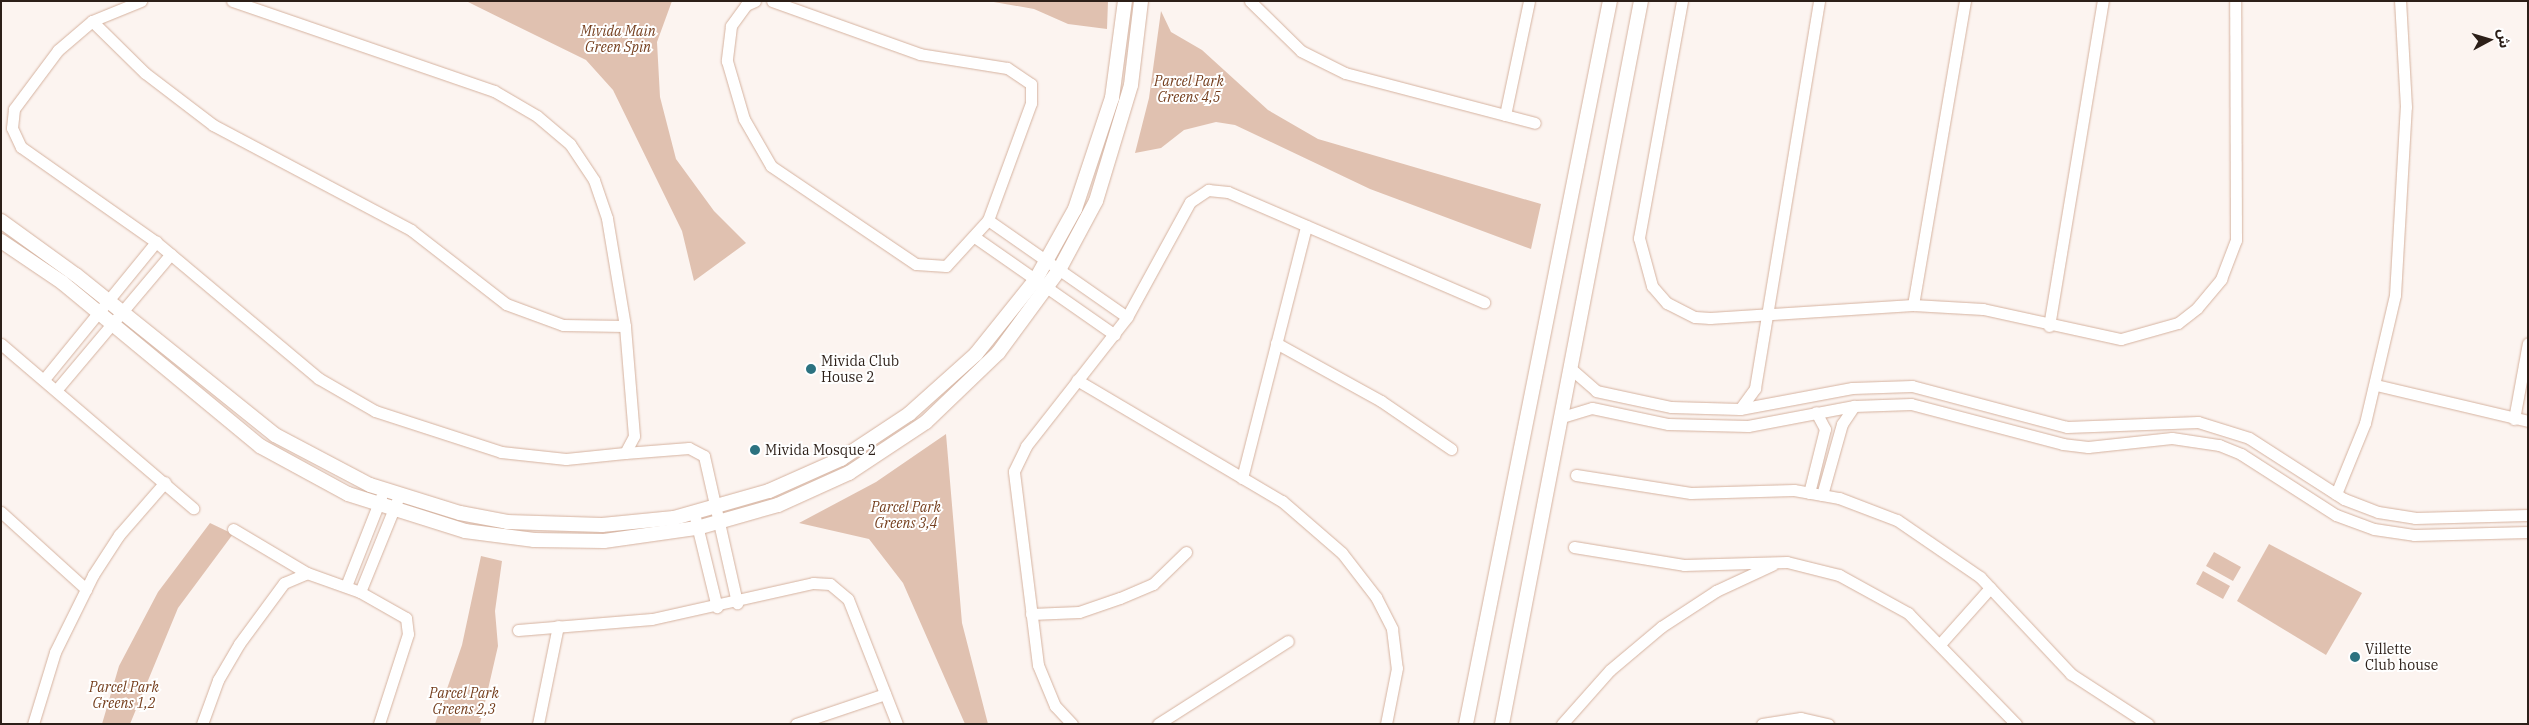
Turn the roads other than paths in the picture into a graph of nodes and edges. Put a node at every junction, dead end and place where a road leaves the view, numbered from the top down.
1 (142, 1) edge
2 (232, 1) edge
3 (755, 1) edge
4 (772, 1) edge
5 (1125, 1) edge
6 (1141, 1) edge
7 (1250, 1) edge
8 (1529, 1) edge
9 (1610, 1) edge
10 (1641, 1) edge
11 (1682, 1) edge
12 (1820, 1) edge
13 (1965, 1) edge
14 (2103, 1) edge
15 (2234, 1) edge
16 (2400, 1) edge
17 (92, 21) junction
18 (1505, 115) junction
19 (1536, 122) dead end
20 (988, 220) junction
21 (1, 221) edge
22 (1306, 226) junction
23 (976, 238) junction
24 (1, 241) edge
25 (156, 242) junction
26 (171, 254) junction
27 (1053, 266) junction
28 (1041, 283) junction
29 (108, 301) junction
30 (1484, 302) dead end
31 (1913, 305) junction
32 (99, 312) junction
33 (122, 312) junction
34 (1766, 315) junction
35 (1127, 318) junction
36 (113, 323) junction
37 (625, 326) junction
38 (2049, 326) junction
39 (1115, 335) junction
40 (2528, 342) edge
41 (1276, 343) junction
42 (1, 344) edge
43 (1570, 368) junction
44 (46, 378) junction
45 (1077, 380) junction
46 (2376, 385) junction
47 (58, 388) junction
48 (1625, 398) junction
49 (1854, 406) junction
50 (1740, 409) junction
51 (1816, 412) junction
52 (2022, 413) junction
53 (1622, 414) junction
54 (1562, 417) junction
55 (2514, 419) junction
56 (2528, 422) edge
57 (2018, 430) junction
58 (1451, 449) dead end
59 (625, 453) junction
60 (1576, 475) dead end
61 (1242, 478) junction
62 (165, 482) junction
63 (384, 491) junction
64 (1809, 493) junction
65 (2336, 494) junction
66 (1822, 495) junction
67 (399, 496) junction
68 (378, 506) junction
69 (193, 508) dead end
70 (713, 509) junction
71 (1, 512) edge
72 (393, 512) junction
73 (694, 513) junction
74 (2528, 514) edge
75 (718, 524) junction
76 (698, 528) junction
77 (233, 529) dead end
78 (2528, 532) edge
79 (1574, 547) dead end
80 (1186, 552) dead end
81 (1777, 563) junction
82 (307, 573) junction
83 (346, 586) junction
84 (1990, 588) junction
85 (86, 589) junction
86 (360, 592) junction
87 (737, 603) junction
88 (717, 607) junction
89 (1030, 614) junction
90 (558, 626) junction
91 (518, 630) dead end
92 (1288, 641) dead end
93 (1941, 643) junction
94 (885, 694) junction
95 (2010, 722) edge
96 (34, 724) edge
97 (202, 724) edge
98 (379, 724) edge
99 (538, 724) edge
100 (796, 724) edge
101 (897, 724) edge
102 (1072, 724) edge
103 (1158, 724) edge
104 (1386, 724) edge
105 (1466, 724) edge
106 (1502, 724) edge
107 (1562, 724) edge
108 (1762, 724) edge
109 (1828, 724) edge
110 (2148, 724) edge

1 - 17 street
2 - 37 street
3 - 23 street
4 - 20 street
5 - 27 street
6 - 27 street
7 - 18 street
8 - 18 street
9 - 105 street
10 - 43 street
11 - 34 street
12 - 34 street
13 - 31 street
14 - 38 street
15 - 38 street
16 - 46 street
17 - 25 street
17 - 37 street
18 - 19 street
20 - 23 street
20 - 27 street
21 - 29 street
22 - 30 street
22 - 35 street
22 - 41 street
23 - 28 street
24 - 32 street
25 - 26 street
25 - 29 street
26 - 33 street
26 - 59 street
27 - 28 street
27 - 35 street
28 - 39 street
28 - 70 street
28 - 75 street
29 - 32 street
29 - 33 street
31 - 34 street
31 - 38 street
32 - 36 street
32 - 44 street
33 - 36 street
33 - 63 street
34 - 50 street
35 - 39 street
36 - 47 street
36 - 68 street
37 - 59 street
39 - 45 street
40 - 55 street
41 - 58 street
41 - 61 street
42 - 44 street
43 - 48 street
43 - 54 street
44 - 47 street
45 - 61 street
45 - 89 street
46 - 55 street
46 - 65 street
47 - 62 street
48 - 50 street
48 - 53 street
49 - 51 street
49 - 57 street
49 - 66 street
50 - 52 street
51 - 53 street
51 - 64 street
52 - 57 street
52 - 65 street
53 - 54 street
54 - 106 street
55 - 56 street
57 - 78 street
59 - 70 street
60 - 64 street
61 - 104 street
62 - 69 street
62 - 85 street
63 - 67 street
63 - 68 street
64 - 66 street
65 - 74 street
66 - 84 street
67 - 72 street
67 - 73 street
68 - 72 street
68 - 83 street
70 - 73 street
70 - 75 street
71 - 85 street
72 - 76 street
72 - 86 street
73 - 76 street
75 - 76 street
75 - 87 street
76 - 88 street
77 - 82 street
79 - 81 street
80 - 89 street
81 - 93 street
81 - 107 street
82 - 83 street
82 - 97 street
83 - 86 street
84 - 93 street
84 - 110 street
85 - 96 street
86 - 98 street
87 - 88 street
87 - 94 street
88 - 90 street
89 - 102 street
90 - 91 street
90 - 99 street
92 - 103 street
93 - 95 street
94 - 100 street
94 - 101 street
108 - 109 street

